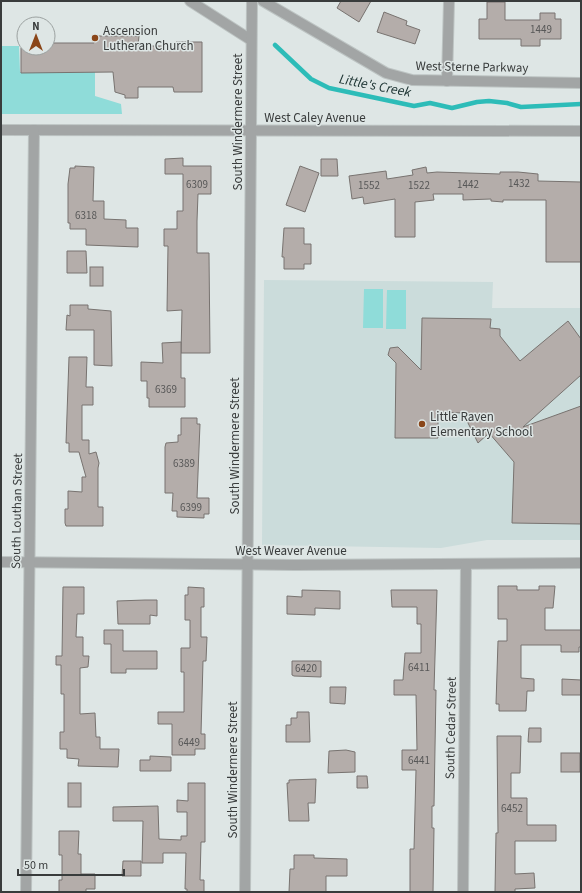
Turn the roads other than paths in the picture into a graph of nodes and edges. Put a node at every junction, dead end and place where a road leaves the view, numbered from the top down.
1 (190, 1) edge
2 (252, 1) edge
3 (263, 1) edge
4 (449, 1) edge
5 (251, 40) junction
6 (448, 81) junction
7 (581, 83) edge
8 (1, 130) edge
9 (34, 130) junction
10 (251, 131) junction
11 (581, 131) edge
12 (1, 562) edge
13 (30, 562) junction
14 (581, 563) edge
15 (248, 564) junction
16 (466, 564) junction
17 (26, 892) edge
18 (245, 892) edge
19 (463, 892) edge

1 - 5 street
2 - 5 street, South Windermere Street
3 - 6 street, West Sterne Parkway
4 - 6 street
5 - 10 street, South Windermere Street
6 - 7 street, West Sterne Parkway
8 - 9 street, West Caley Avenue
9 - 10 street, West Caley Avenue
9 - 13 street, South Louthan Street
10 - 11 street, West Caley Avenue
10 - 15 street, South Windermere Street
12 - 13 street, West Weaver Avenue
13 - 15 street, West Weaver Avenue
13 - 17 street, South Louthan Street
14 - 16 street, West Weaver Avenue
15 - 16 street, West Weaver Avenue
15 - 18 street, South Windermere Street
16 - 19 street, South Cedar Street

